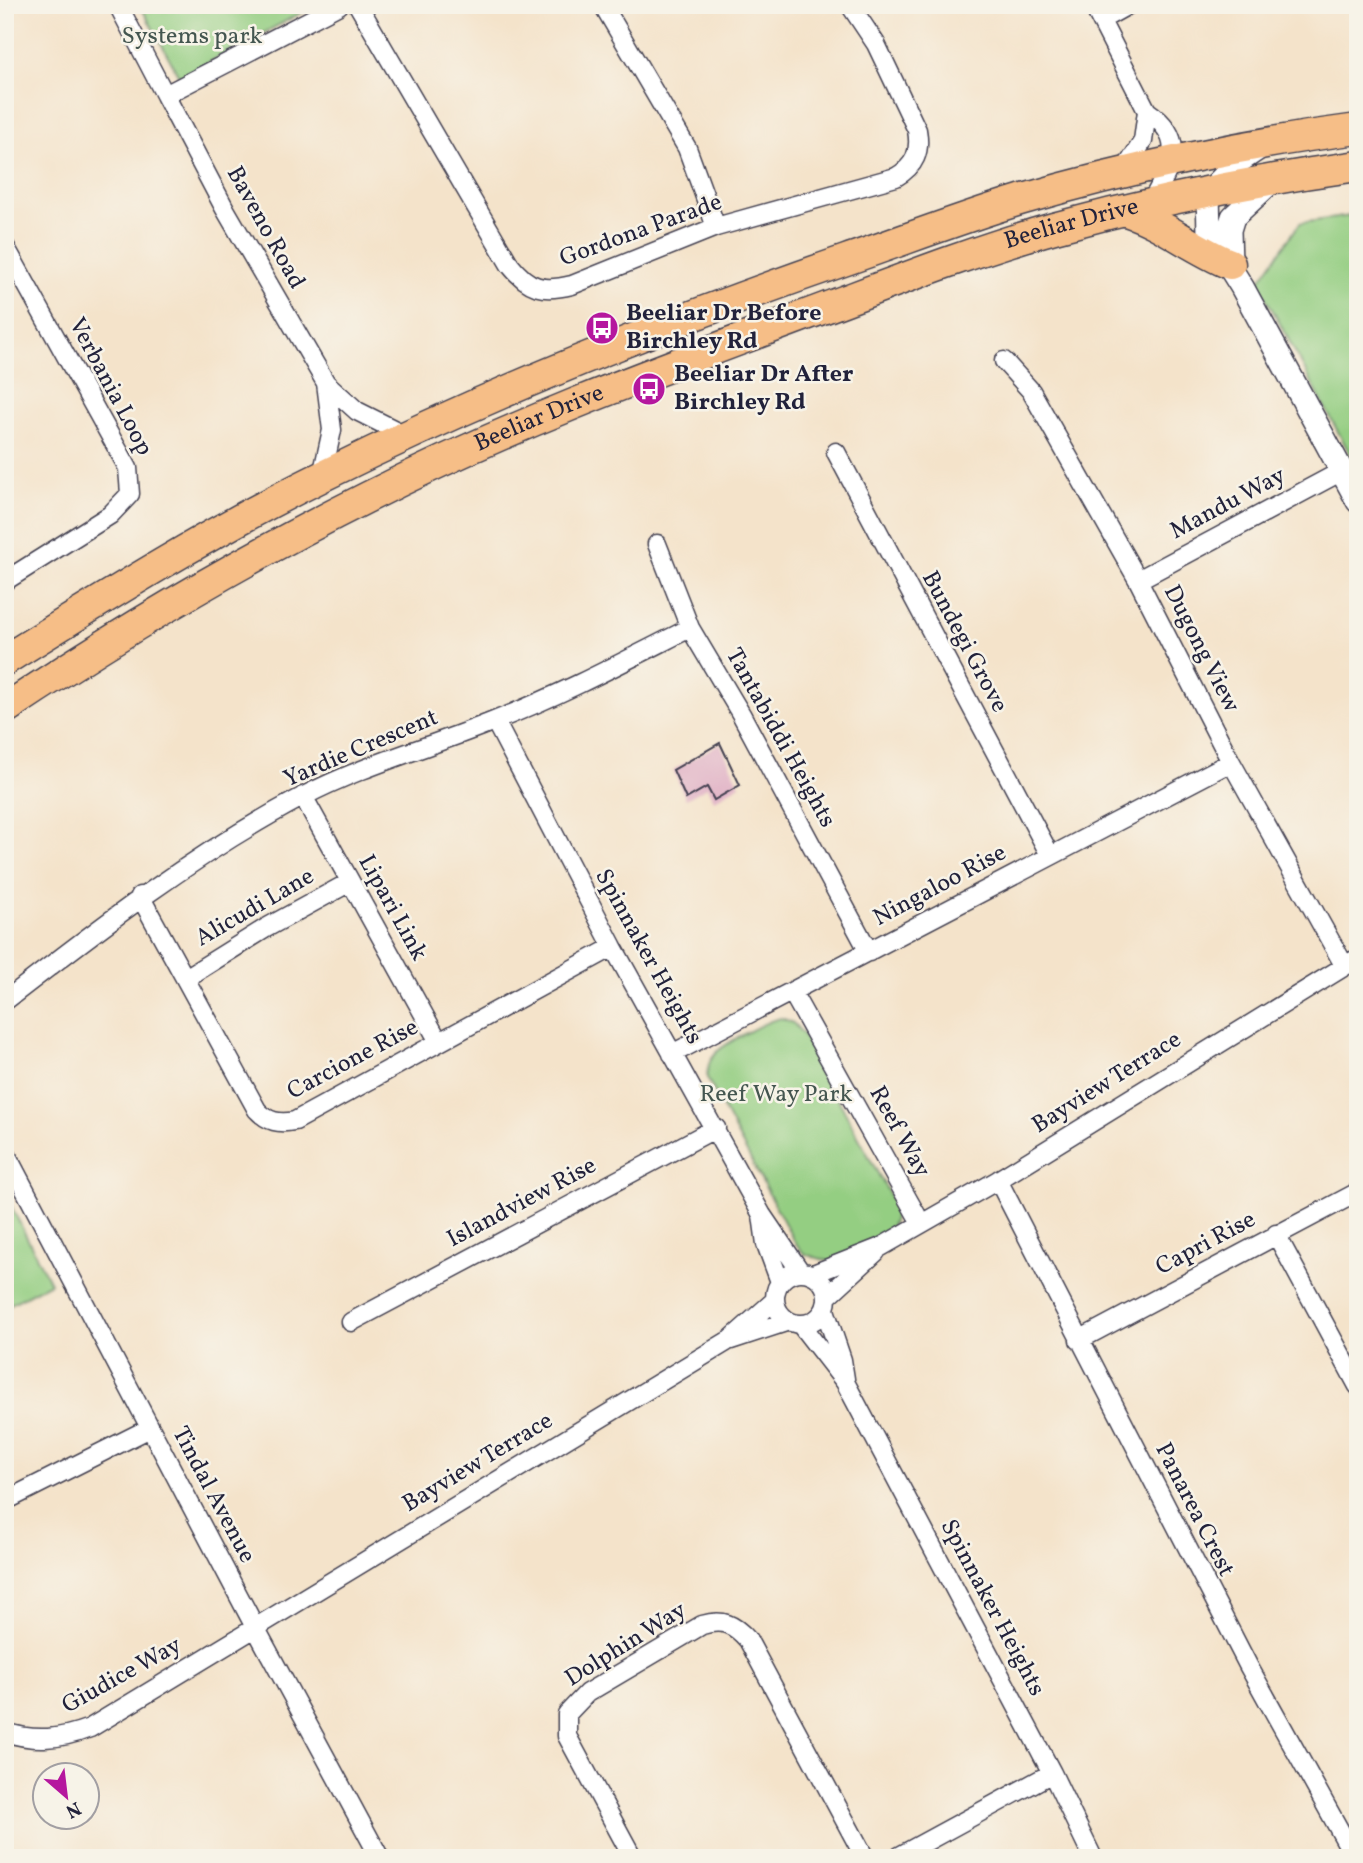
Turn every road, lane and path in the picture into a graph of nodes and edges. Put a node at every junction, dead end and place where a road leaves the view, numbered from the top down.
1 (118, 5) edge
2 (339, 5) edge
3 (358, 5) edge
4 (603, 5) edge
5 (850, 5) edge
6 (1128, 5) edge
7 (1097, 13) edge
8 (165, 95) junction
9 (1147, 111) junction
10 (1357, 130) edge
11 (1265, 144) junction
12 (1171, 164) junction
13 (1358, 166) edge
14 (1122, 174) junction
15 (1274, 179) junction
16 (1209, 192) junction
17 (1138, 208) junction
18 (716, 227) junction
19 (1053, 229) junction
20 (5, 246) edge
21 (862, 255) junction
22 (1230, 264) junction
23 (1004, 361) dead end
24 (326, 383) junction
25 (407, 436) junction
26 (836, 452) dead end
27 (1350, 466) edge
28 (322, 476) junction
29 (1358, 501) edge
30 (657, 544) dead end
31 (1138, 580) junction
32 (5, 581) edge
33 (690, 628) junction
34 (5, 660) edge
35 (5, 709) edge
36 (495, 721) junction
37 (1231, 762) junction
38 (303, 796) junction
39 (1050, 855) junction
40 (350, 882) junction
41 (140, 896) junction
42 (613, 947) junction
43 (869, 951) junction
44 (1351, 962) edge
45 (186, 978) junction
46 (792, 992) junction
47 (5, 1001) edge
48 (439, 1042) junction
49 (673, 1054) junction
50 (716, 1128) junction
51 (5, 1152) edge
52 (998, 1180) junction
53 (1358, 1192) edge
54 (762, 1215) junction
55 (922, 1223) junction
56 (1276, 1234) junction
57 (881, 1247) junction
58 (807, 1273) junction
59 (780, 1282) junction
60 (775, 1300) junction
61 (826, 1303) junction
62 (351, 1322) dead end
63 (795, 1323) junction
64 (1079, 1339) junction
65 (728, 1342) junction
66 (845, 1382) junction
67 (1358, 1386) edge
68 (150, 1428) junction
69 (5, 1501) edge
70 (254, 1627) junction
71 (5, 1732) edge
72 (1052, 1773) junction
73 (380, 1858) edge
74 (633, 1858) edge
75 (865, 1858) edge
76 (896, 1858) edge
77 (1093, 1858) edge
78 (1355, 1858) edge

1 - 8 street, Baveno Road
2 - 8 street
3 - 18 street, Gordona Parade
4 - 18 street
5 - 18 street, Gordona Parade
6 - 7 street
7 - 9 street
8 - 24 street, Baveno Road
9 - 12 street
9 - 14 street
10 - 11 highway, Beeliar Drive
11 - 12 highway, Beeliar Drive
11 - 16 street
12 - 14 highway, Beeliar Drive
12 - 17 street
13 - 15 highway, Beeliar Drive
14 - 21 highway, Beeliar Drive
15 - 16 highway, Beeliar Drive
15 - 22 street
16 - 17 highway, Beeliar Drive
16 - 22 street
17 - 19 highway, Beeliar Drive
17 - 22 highway
19 - 21 highway
19 - 35 highway, Beeliar Drive
20 - 32 street, Verbania Loop
21 - 25 highway, Beeliar Drive
22 - 27 street
23 - 31 street, Dugong View
24 - 25 street, Baveno Road
24 - 28 street, Baveno Road
25 - 28 highway, Beeliar Drive
26 - 39 street, Bundegi Grove
27 - 29 street
27 - 31 street, Mandu Way
28 - 34 highway, Beeliar Drive
30 - 33 street, Tantabiddi Heights
31 - 37 street, Dugong View
33 - 36 street, Yardie Crescent
33 - 43 street, Tantabiddi Heights
36 - 38 street, Yardie Crescent
36 - 42 street, Spinnaker Heights
37 - 39 street, Ningaloo Rise
37 - 44 street, Dugong View
38 - 40 street, Lipari Link
38 - 41 street, Yardie Crescent
39 - 43 street, Ningaloo Rise
40 - 45 street, Alicudi Lane
40 - 48 street, Lipari Link
41 - 45 street, Carcione Rise
41 - 47 street, Yardie Crescent
42 - 48 street, Carcione Rise
42 - 49 street, Spinnaker Heights
43 - 46 street, Ningaloo Rise
44 - 52 street, Bayview Terrace
45 - 48 street, Carcione Rise
46 - 49 street, Ningaloo Rise
46 - 55 street, Reef Way
49 - 50 street, Spinnaker Heights
50 - 54 street, Spinnaker Heights
50 - 62 street, Islandview Rise
51 - 68 street, Tindal Avenue
52 - 55 street, Bayview Terrace
52 - 64 street, Panarea Crest
53 - 56 street, Capri Rise
54 - 58 street, Spinnaker Heights
54 - 59 street, Spinnaker Heights
55 - 57 street, Bayview Terrace
56 - 64 street, Capri Rise
56 - 67 street
57 - 58 street, Bayview Terrace
57 - 61 street, Bayview Terrace
58 - 59 street
58 - 61 street
59 - 60 street
60 - 63 street
60 - 65 street, Bayview Terrace
61 - 63 street
61 - 66 street, Spinnaker Heights
63 - 65 street, Bayview Terrace
63 - 66 street, Spinnaker Heights
64 - 78 street, Panarea Crest
65 - 70 street, Bayview Terrace
66 - 72 street, Spinnaker Heights
68 - 69 street
68 - 70 street, Tindal Avenue
70 - 71 street, Giudice Way
70 - 73 street, Tindal Avenue
72 - 76 street
72 - 77 street, Spinnaker Heights
74 - 75 street, Dolphin Way

